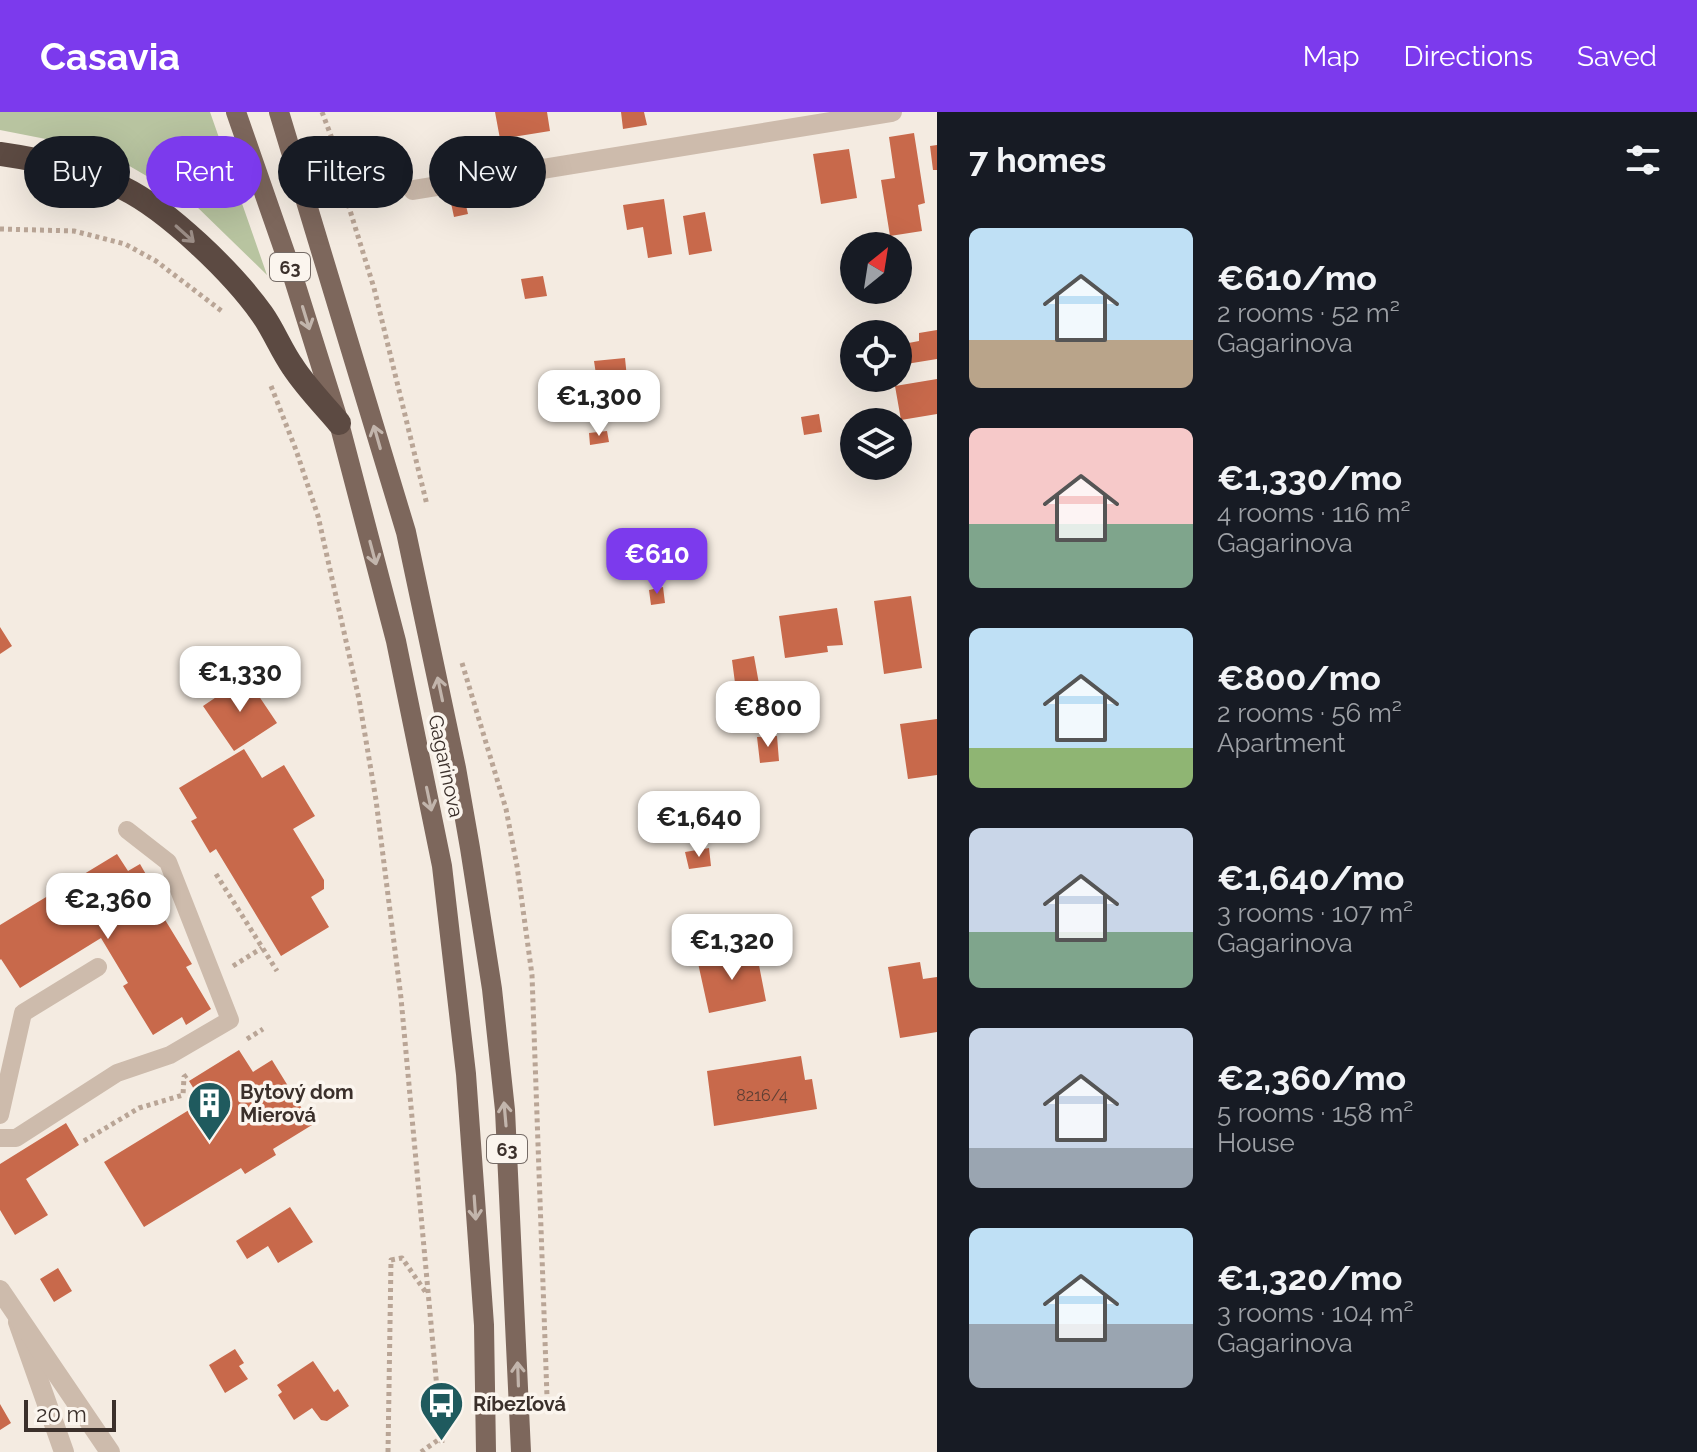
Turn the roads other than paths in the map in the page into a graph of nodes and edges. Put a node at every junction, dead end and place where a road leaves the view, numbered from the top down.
1 (236, 112) edge
2 (279, 112) edge
3 (892, 112) edge
4 (0, 154) edge
5 (413, 190) dead end
6 (339, 423) junction
7 (127, 830) dead end
8 (98, 967) dead end
9 (0, 1115) edge
10 (0, 1138) edge
11 (0, 1290) edge
12 (15, 1315) junction
13 (64, 1452) edge
14 (110, 1452) edge
15 (486, 1452) edge
16 (521, 1452) edge

1 -> 6 main road, Gagarinova / 63
16 -> 2 main road, Gagarinova / 63
3 - 5 street
4 -> 6 highway
6 -> 15 main road, Gagarinova / 63
7 - 10 lane
8 - 9 lane
11 - 12 street
12 - 13 street
12 - 14 street

